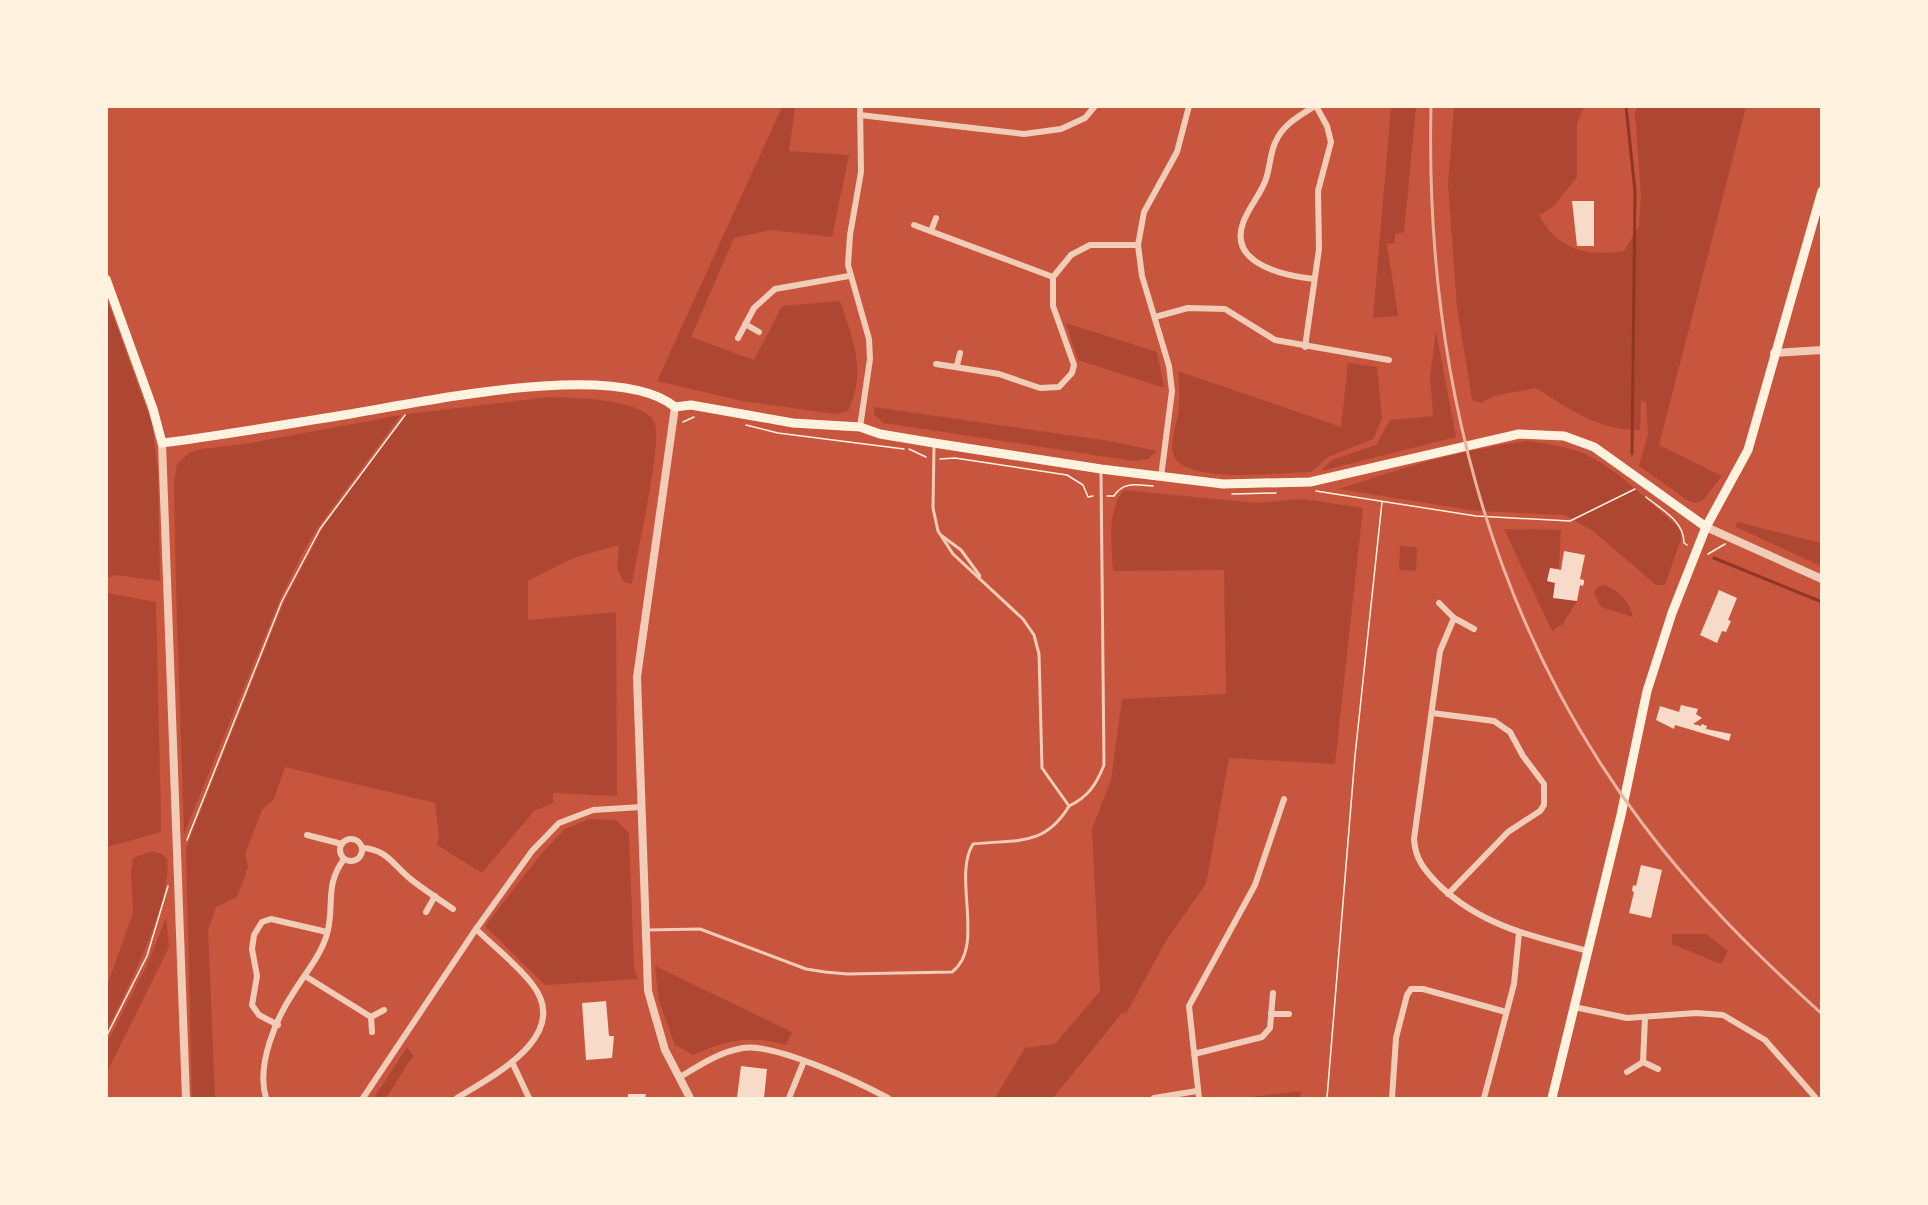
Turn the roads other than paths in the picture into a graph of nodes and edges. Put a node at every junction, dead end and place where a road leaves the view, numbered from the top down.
1 (860, 106) edge
2 (1095, 106) edge
3 (1189, 106) edge
4 (1315, 106) edge
5 (860, 115) junction
6 (1821, 191) edge
7 (936, 218) dead end
8 (914, 225) dead end
9 (931, 231) junction
10 (1138, 245) junction
11 (849, 276) junction
12 (1053, 277) junction
13 (106, 279) edge
14 (1314, 279) junction
15 (1155, 317) junction
16 (745, 324) junction
17 (759, 332) dead end
18 (738, 339) dead end
19 (1305, 347) junction
20 (1821, 350) edge
21 (960, 352) dead end
22 (1774, 353) junction
23 (1389, 360) dead end
24 (936, 364) dead end
25 (957, 365) junction
26 (675, 407) junction
27 (860, 427) junction
28 (162, 443) junction
29 (934, 443) junction
30 (1101, 469) junction
31 (1161, 477) junction
32 (1706, 527) junction
33 (941, 536) junction
34 (981, 578) junction
35 (1821, 579) edge
36 (1439, 603) dead end
37 (1454, 618) junction
38 (1474, 629) dead end
39 (1432, 713) junction
40 (1284, 798) dead end
41 (1069, 806) junction
42 (642, 807) junction
43 (306, 835) dead end
44 (342, 844) junction
45 (362, 848) junction
46 (344, 859) junction
47 (1448, 894) junction
48 (435, 896) junction
49 (453, 909) dead end
50 (426, 912) dead end
51 (476, 929) junction
52 (646, 930) junction
53 (327, 932) junction
54 (1519, 933) junction
55 (1588, 951) junction
56 (305, 976) junction
57 (1273, 993) dead end
58 (1574, 1007) junction
59 (384, 1010) dead end
60 (1506, 1012) junction
61 (1271, 1014) junction
62 (1288, 1014) dead end
63 (371, 1017) junction
64 (1646, 1018) junction
65 (278, 1025) junction
66 (372, 1032) dead end
67 (1194, 1054) junction
68 (512, 1062) junction
69 (804, 1062) junction
70 (1643, 1062) junction
71 (1658, 1069) dead end
72 (1627, 1072) dead end
73 (680, 1077) junction
74 (1198, 1095) edge
75 (1815, 1097) edge
76 (186, 1098) edge
77 (266, 1098) edge
78 (363, 1098) edge
79 (457, 1098) edge
80 (529, 1098) edge
81 (690, 1098) edge
82 (789, 1098) edge
83 (888, 1098) edge
84 (1154, 1098) edge
85 (1392, 1098) edge
86 (1484, 1098) edge
87 (1552, 1098) edge

1 - 5 street
2 - 5 street
3 - 10 street
4 - 14 street
4 - 14 street
5 - 11 street
6 - 22 main road
7 - 9 street
8 - 9 street
9 - 12 street
10 - 12 street
10 - 15 street
11 - 16 street
11 - 27 street
12 - 25 street
13 - 28 main road
14 - 19 street
15 - 19 street
15 - 31 street
16 - 17 street
16 - 18 street
19 - 23 street
20 - 22 street
21 - 25 street
22 - 32 main road
24 - 25 street
26 - 27 main road
26 - 28 main road
26 - 42 street
27 - 29 main road
28 - 76 street
29 - 30 main road
29 - 33 lane
30 - 31 main road
30 - 41 lane
31 - 32 main road
32 - 35 street
32 - 55 main road
33 - 34 lane
33 - 34 lane
34 - 41 lane
36 - 37 street
37 - 38 street
37 - 39 street
39 - 47 street
39 - 47 street
40 - 67 street
41 - 52 lane
42 - 51 street
42 - 52 street
43 - 44 street
44 - 45 street
44 - 46 street
45 - 46 street
45 - 48 street
46 - 53 street
47 - 54 street
48 - 49 street
48 - 50 street
51 - 68 street
51 - 78 street
52 - 73 street
53 - 56 street
53 - 65 street
54 - 55 street
54 - 60 street
55 - 58 main road
56 - 63 street
56 - 65 street
57 - 61 street
58 - 64 street
58 - 87 main road
59 - 63 street
60 - 85 street
60 - 86 street
61 - 62 street
61 - 67 street
63 - 66 street
64 - 70 street
64 - 75 street
65 - 77 street
67 - 74 street
68 - 79 street
68 - 80 street
69 - 73 street
69 - 82 street
69 - 83 street
70 - 71 street
70 - 72 street
73 - 81 street
74 - 84 street

